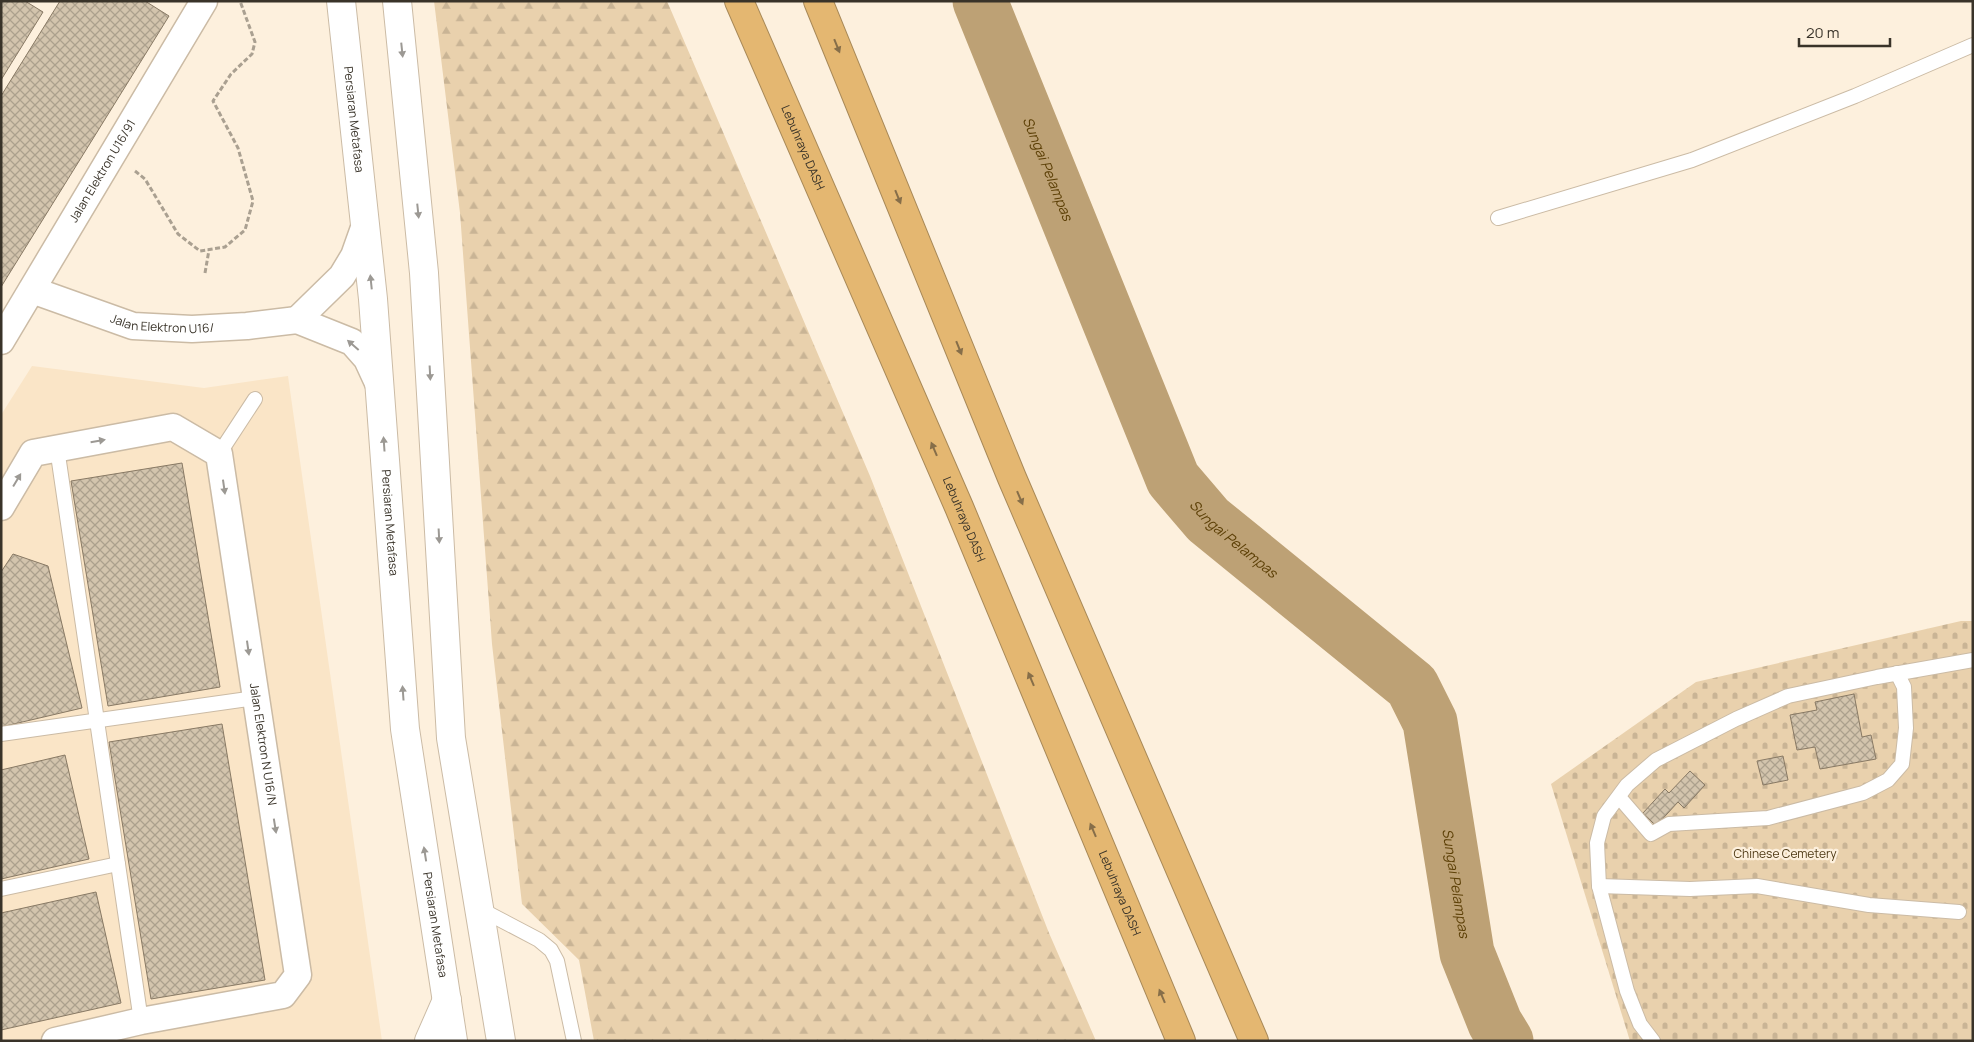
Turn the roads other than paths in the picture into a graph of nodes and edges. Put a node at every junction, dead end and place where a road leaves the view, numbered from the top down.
1 (204, 1) edge
2 (341, 1) edge
3 (397, 1) edge
4 (739, 1) edge
5 (818, 1) edge
6 (1973, 45) edge
7 (1498, 218) dead end
8 (365, 225) junction
9 (32, 290) junction
10 (297, 320) junction
11 (1, 342) edge
12 (380, 385) junction
13 (255, 399) dead end
14 (45, 451) junction
15 (219, 454) junction
16 (1, 507) edge
17 (1973, 660) edge
18 (1897, 673) junction
19 (255, 698) junction
20 (97, 719) junction
21 (1, 734) edge
22 (1619, 797) junction
23 (118, 864) junction
24 (1600, 886) junction
25 (1, 889) edge
26 (480, 909) junction
27 (1959, 912) dead end
28 (447, 1000) junction
29 (141, 1021) junction
30 (55, 1041) edge
31 (429, 1041) edge
32 (453, 1041) edge
33 (501, 1041) edge
34 (574, 1041) edge
35 (1181, 1041) edge
36 (1254, 1041) edge
37 (1653, 1041) edge

1 - 9 street, Jalan Elektron U16/91
2 - 8 street, Persiaran Metafasa
3 -> 26 street
35 -> 4 highway, Lebuhraya DASH
5 -> 36 highway
6 - 7 lane
8 - 10 street
12 -> 8 street, Persiaran Metafasa
9 - 10 street, Jalan Elektron U16/
9 - 11 street, Jalan Elektron U16/91
12 -> 10 street
28 -> 12 street, Persiaran Metafasa
13 - 15 lane
14 -> 15 street
16 -> 14 street
14 - 20 lane
15 -> 19 street, Jalan Elektron N U16/N
17 - 18 lane
18 - 22 lane
18 - 22 lane
19 - 20 lane
19 -> 29 street, Jalan Elektron N U16/N
20 - 21 lane
20 - 23 lane
22 - 24 lane
23 - 25 lane
23 - 29 lane
24 - 27 lane
24 - 37 lane
26 - 33 street
26 - 34 lane
28 - 31 street
28 - 32 street, Persiaran Metafasa
29 - 30 street, Jalan Elektron N U16/N

